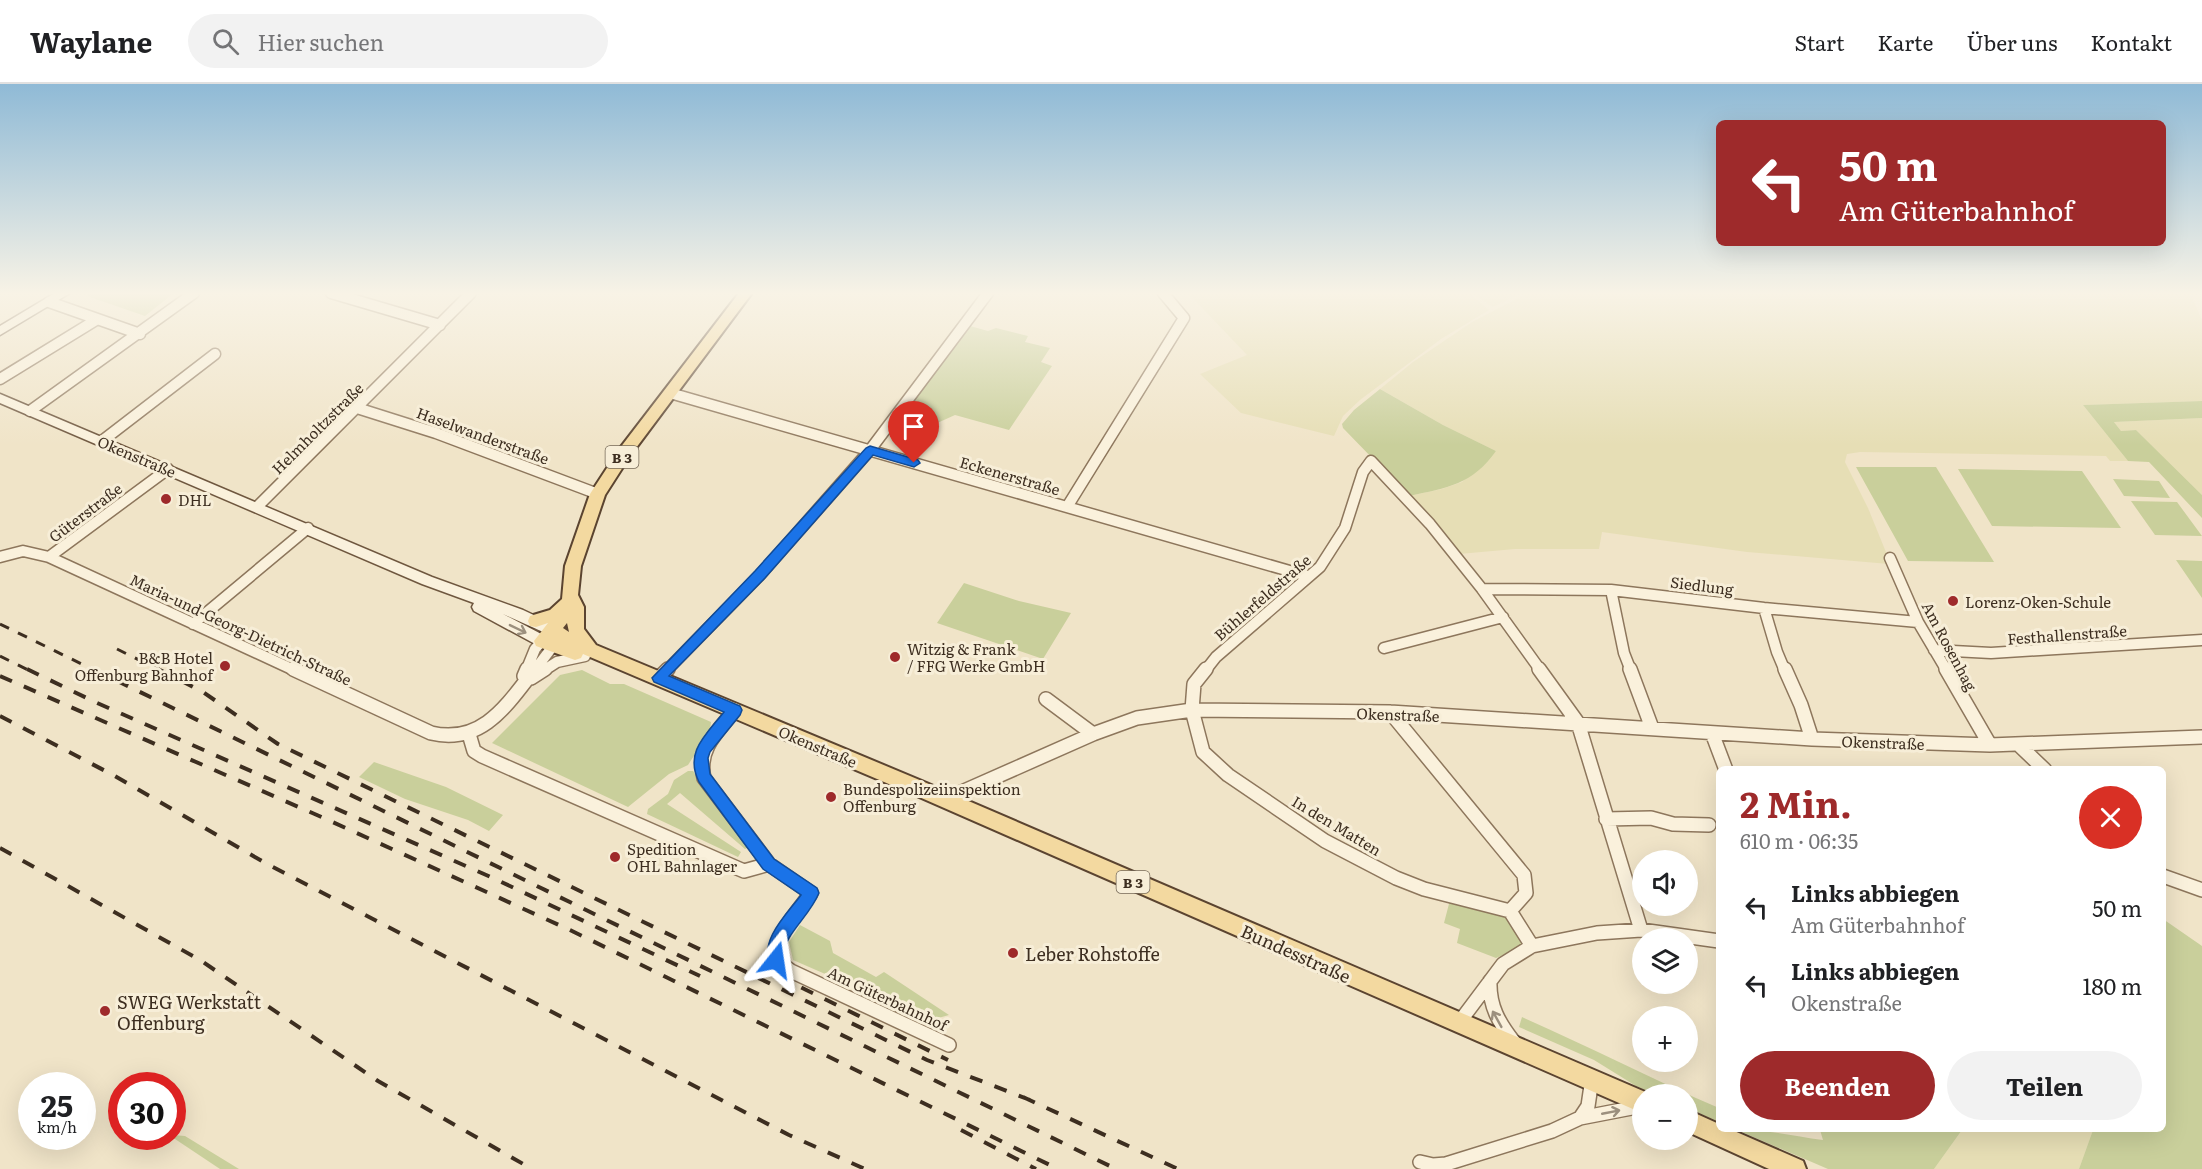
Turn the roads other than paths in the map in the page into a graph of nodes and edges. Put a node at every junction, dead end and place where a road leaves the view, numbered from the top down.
1 (58, 344) edge
2 (126, 344) edge
3 (421, 344) edge
4 (708, 344) edge
5 (950, 344) edge
6 (1168, 344) edge
7 (215, 354) dead end
8 (0, 379) edge
9 (670, 393) junction
10 (0, 398) edge
11 (357, 408) junction
12 (30, 411) junction
13 (102, 441) junction
14 (870, 450) junction
15 (168, 469) junction
16 (598, 494) junction
17 (258, 506) junction
18 (1067, 507) junction
19 (308, 528) junction
20 (0, 557) edge
21 (49, 557) junction
22 (1890, 558) dead end
23 (1307, 576) junction
24 (1482, 589) junction
25 (1611, 590) junction
26 (459, 594) junction
27 (571, 594) junction
28 (1764, 608) junction
29 (1503, 617) junction
30 (536, 621) junction
31 (1918, 622) junction
32 (193, 624) junction
33 (574, 624) junction
34 (552, 638) junction
35 (2202, 640) edge
36 (1384, 648) dead end
37 (1934, 650) junction
38 (588, 653) junction
39 (659, 678) junction
40 (519, 687) junction
41 (1046, 699) dead end
42 (735, 710) junction
43 (1192, 710) junction
44 (1390, 712) junction
45 (1578, 723) junction
46 (1652, 728) junction
47 (1712, 733) junction
48 (469, 734) junction
49 (1093, 734) junction
50 (2202, 737) edge
51 (1812, 740) junction
52 (1990, 745) junction
53 (2020, 746) junction
54 (1724, 766) edge
55 (2041, 766) edge
56 (950, 802) junction
57 (1606, 819) junction
58 (1709, 825) dead end
59 (769, 864) junction
60 (2166, 877) edge
61 (2202, 890) edge
62 (1510, 911) junction
63 (1640, 928) edge
64 (1632, 931) edge
65 (1698, 938) edge
66 (1716, 941) edge
67 (1532, 946) junction
68 (1490, 980) junction
69 (1458, 1024) junction
70 (949, 1045) dead end
71 (1522, 1050) junction
72 (1592, 1079) junction
73 (1632, 1097) edge
74 (1632, 1108) edge
75 (1580, 1118) junction
76 (1698, 1125) edge
77 (1420, 1162) dead end
78 (1796, 1169) edge

1 - 8 street
2 - 12 street
3 - 11 street, Helmholtzstraße
4 - 9 main road, B 3
5 - 14 street
6 - 18 street
7 - 13 street
9 - 14 street, Eckenerstraße
9 - 16 main road, B 3
10 - 12 main road, Okenstraße
11 - 16 street, Haselwanderstraße
11 - 17 street, Helmholtzstraße
12 - 13 main road, Okenstraße
13 - 15 main road, Okenstraße
14 - 18 street, Eckenerstraße
14 - 39 street
15 - 17 main road, Okenstraße
15 - 21 street, Güterstraße
16 - 27 main road, B 3
17 - 19 main road, Okenstraße
18 - 23 street, Eckenerstraße
19 - 26 main road, Okenstraße
19 - 32 street
20 - 21 street, Maria-und-Georg-Dietrich-Straße
21 - 32 street, Maria-und-Georg-Dietrich-Straße
22 - 31 street, Am Rosenhag
23 - 24 street, Bühlerfeldstraße
23 - 43 street, Bühlerfeldstraße
24 - 25 street, Siedlung
24 - 29 street, Bühlerfeldstraße
25 - 28 street, Siedlung
25 - 46 street
26 - 30 main road, Okenstraße
26 -> 34 main road, Okenstraße
27 - 30 main road
27 - 33 main road, B 3
27 - 34 main road, B 3
28 - 31 street, Siedlung
28 - 51 street
29 - 36 street
29 - 45 street, Bühlerfeldstraße
30 - 34 main road, Okenstraße / B 3
31 - 37 street, Am Rosenhag
32 - 48 street, Maria-und-Georg-Dietrich-Straße
33 - 34 main road
33 - 38 main road, B 3
34 - 38 main road, Okenstraße / B 3
34 - 40 street
35 - 37 street, Festhallenstraße
37 - 52 street, Am Rosenhag
38 - 39 main road, Okenstraße / B 3
38 - 40 street
39 - 42 main road, Okenstraße / B 3
40 - 48 street
41 - 49 street
42 - 56 main road, Okenstraße / B 3
42 - 59 street, Am Güterbahnhof
43 - 44 street, Okenstraße
43 - 49 street, Okenstraße
43 - 62 street, In den Matten
44 - 45 street, Okenstraße
44 - 62 street
45 - 46 street, Okenstraße
45 - 57 street, Bühlerfeldstraße
46 - 47 street, Okenstraße
47 - 51 street, Okenstraße
47 - 54 street
48 - 59 street
49 - 56 street, Okenstraße
50 - 53 street, Okenstraße
51 - 52 street, Okenstraße
52 - 53 street, Okenstraße
53 - 55 street
56 - 69 main road, Bundesstraße / B 3
57 - 58 street
57 - 63 street, Bühlerfeldstraße
59 - 70 street, Am Güterbahnhof
60 - 61 street
62 - 67 street
64 - 67 street
65 - 66 street
67 - 68 street
68 - 69 street
71 -> 68 street
69 - 71 main road, Bundesstraße / B 3
71 - 72 main road, Bundesstraße / B 3
72 - 73 main road, Bundesstraße / B 3
72 - 75 street
75 -> 74 street
75 - 77 street
76 - 78 main road

